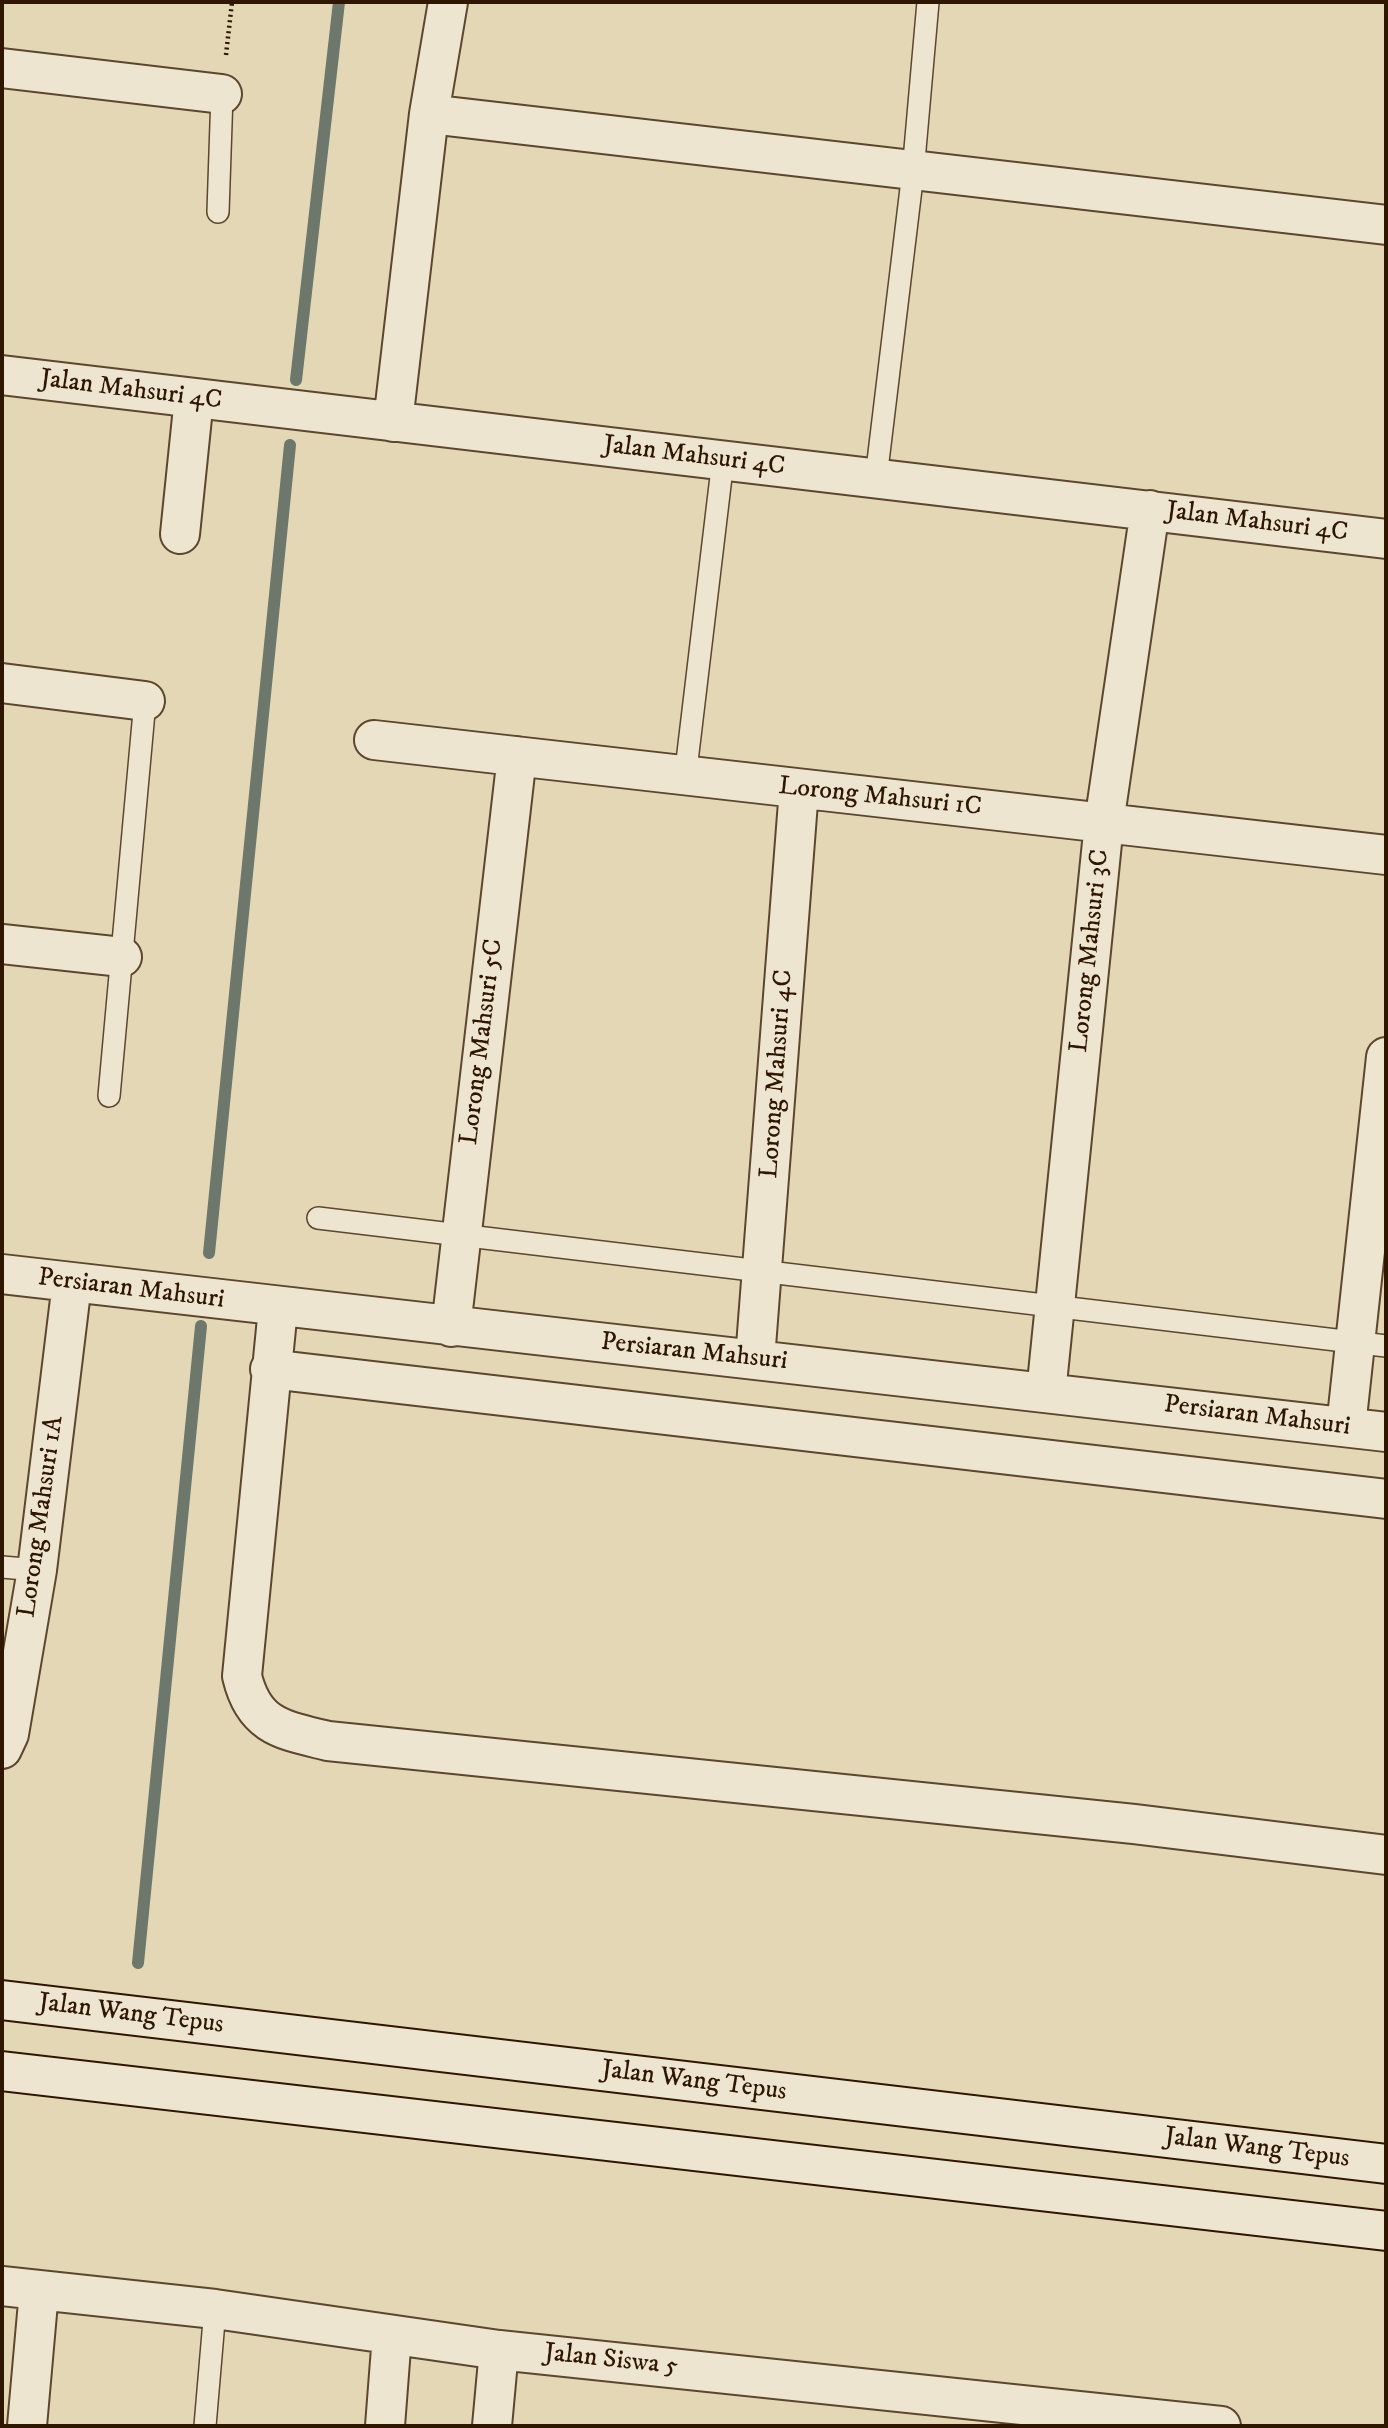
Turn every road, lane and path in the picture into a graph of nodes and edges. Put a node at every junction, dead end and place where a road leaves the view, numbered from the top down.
1 (232, 2) edge
2 (448, 2) edge
3 (928, 2) edge
4 (2, 68) edge
5 (222, 94) junction
6 (429, 114) junction
7 (913, 172) junction
8 (218, 212) dead end
9 (1386, 225) edge
10 (2, 375) edge
11 (194, 398) junction
12 (393, 422) junction
13 (723, 460) junction
14 (876, 478) junction
15 (1150, 510) junction
16 (180, 534) dead end
17 (1386, 538) edge
18 (2, 683) edge
19 (145, 701) joint
20 (374, 740) dead end
21 (517, 756) junction
22 (685, 778) junction
23 (799, 789) junction
24 (1104, 823) junction
25 (1386, 855) edge
26 (2, 944) edge
27 (122, 957) junction
28 (1386, 1057) edge
29 (109, 1096) dead end
30 (318, 1218) dead end
31 (460, 1235) junction
32 (763, 1271) junction
33 (2, 1274) edge
34 (72, 1283) junction
35 (1056, 1306) junction
36 (278, 1308) junction
37 (451, 1327) junction
38 (1371, 1344) edge
39 (755, 1359) junction
40 (270, 1369) junction
41 (1046, 1393) junction
42 (1346, 1427) junction
43 (1386, 1432) edge
44 (1386, 1499) edge
45 (19, 1569) edge
46 (2, 1749) edge
47 (1386, 1855) edge
48 (2, 2000) edge
49 (2, 2071) edge
50 (1386, 2164) edge
51 (1386, 2231) edge
52 (2, 2287) edge
53 (39, 2291) junction
54 (215, 2309) junction
55 (392, 2335) junction
56 (499, 2350) junction
57 (947, 2411) edge
58 (27, 2426) edge
59 (205, 2426) edge
60 (384, 2426) edge
61 (492, 2426) edge
62 (1221, 2426) edge

1 - 5 path
2 - 6 street
3 - 7 lane
4 - 5 street
5 - 8 lane
6 - 7 street
6 - 12 street
7 - 9 street
7 - 14 lane
10 - 11 street, Jalan Mahsuri 4C
11 - 12 street, Jalan Mahsuri 4C
11 - 16 street
12 - 13 street, Jalan Mahsuri 4C
13 - 14 street, Jalan Mahsuri 4C
13 - 22 lane
14 - 15 street, Jalan Mahsuri 4C
15 - 17 street, Jalan Mahsuri 4C
15 - 24 street, Lorong Mahsuri 3C
18 - 19 street
19 - 27 lane
20 - 21 street, Lorong Mahsuri 1C
21 - 22 street, Lorong Mahsuri 1C
21 - 31 street, Lorong Mahsuri 5C
22 - 23 street, Lorong Mahsuri 1C
23 - 24 street, Lorong Mahsuri 1C
23 - 32 street, Lorong Mahsuri 4C
24 - 25 street, Lorong Mahsuri 1C
24 - 35 street, Lorong Mahsuri 3C
26 - 27 street
27 - 29 lane
28 - 38 street
30 - 31 lane
31 - 32 lane
31 - 37 street, Lorong Mahsuri 5C
32 - 35 lane
32 - 39 street, Lorong Mahsuri 4C
33 - 34 street, Persiaran Mahsuri
34 - 36 street, Persiaran Mahsuri
34 - 45 street, Lorong Mahsuri 1A
35 - 38 lane
35 - 41 street, Lorong Mahsuri 3C
36 - 37 street, Persiaran Mahsuri
36 - 40 street
37 - 39 street, Persiaran Mahsuri
38 - 42 street
39 - 41 street, Persiaran Mahsuri
40 - 44 street
40 - 47 street
41 - 42 street, Persiaran Mahsuri
42 - 43 street, Persiaran Mahsuri
45 - 46 street, Lorong Mahsuri 1A
48 - 50 street, Jalan Wang Tepus
49 - 51 street
52 - 53 street, Jalan Siswa 5
53 - 54 street, Jalan Siswa 5
53 - 58 street
54 - 55 street, Jalan Siswa 5
54 - 59 lane
55 - 56 street, Jalan Siswa 5
55 - 60 street
56 - 57 street, Jalan Siswa 5
56 - 61 street
57 - 62 street, Jalan Siswa 5

